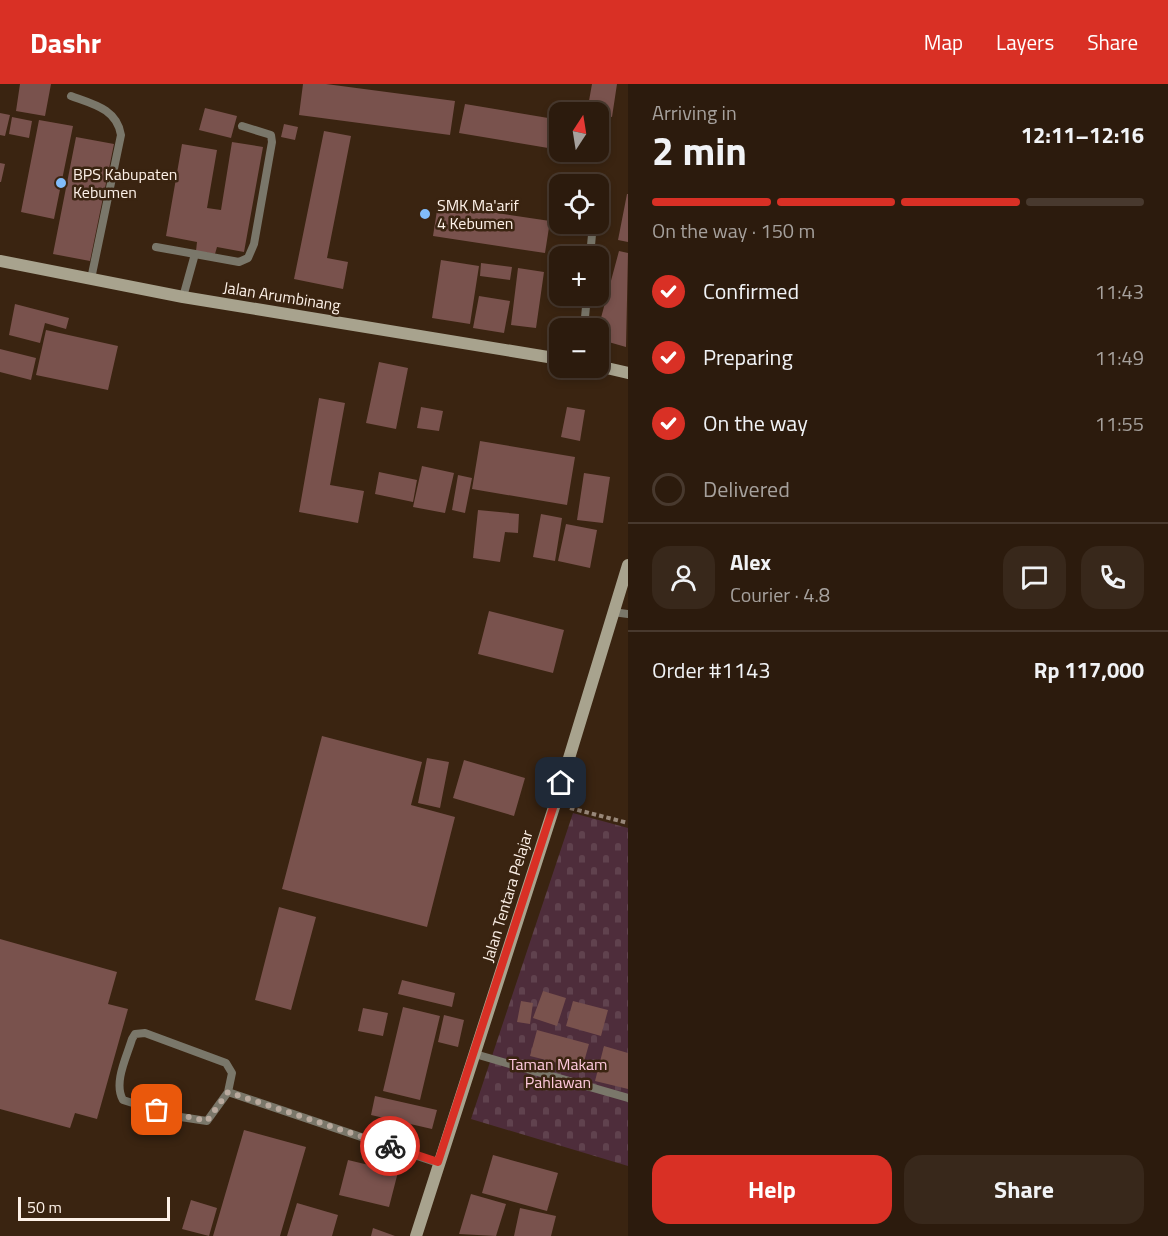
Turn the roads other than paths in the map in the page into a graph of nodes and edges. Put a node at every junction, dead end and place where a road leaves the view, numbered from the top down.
1 (71, 96) dead end
2 (242, 126) dead end
3 (156, 247) dead end
4 (195, 254) junction
5 (0, 261) edge
6 (91, 279) junction
7 (183, 297) junction
8 (549, 357) edge
9 (609, 369) edge
10 (628, 373) edge
11 (628, 565) edge
12 (613, 612) junction
13 (628, 614) edge
14 (475, 1054) junction
15 (228, 1092) junction
16 (628, 1098) edge
17 (438, 1162) junction
18 (416, 1236) edge

1 - 6 lane
2 - 4 lane
3 - 4 lane
4 - 7 lane
5 - 6 main road, Jalan Arumbinang
6 - 7 main road, Jalan Arumbinang
7 - 8 main road, Jalan Arumbinang
9 - 10 main road
11 - 12 main road, Jalan Tentara Pelajar
12 - 13 lane
12 - 14 main road, Jalan Tentara Pelajar
14 - 16 lane
14 - 17 main road, Jalan Tentara Pelajar
15 - 15 lane
15 - 17 lane
17 - 18 main road, Jalan Tentara Pelajar

